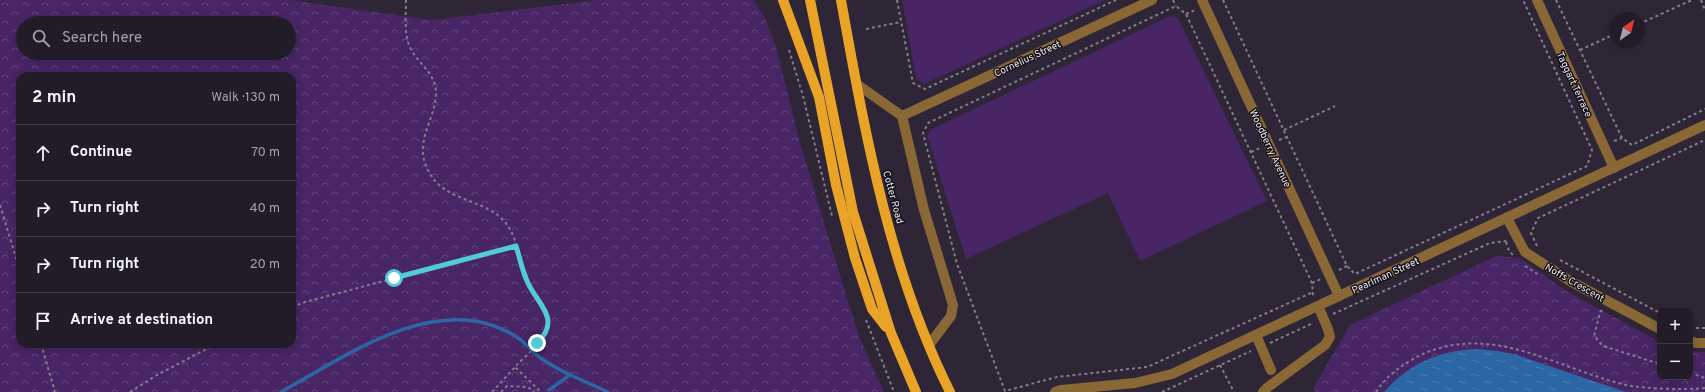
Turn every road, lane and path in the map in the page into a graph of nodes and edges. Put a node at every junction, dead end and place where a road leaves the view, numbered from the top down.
1 (406, 0) edge
2 (783, 0) edge
3 (810, 0) edge
4 (841, 0) edge
5 (897, 0) edge
6 (1116, 0) edge
7 (1152, 0) edge
8 (1173, 0) edge
9 (1202, 0) edge
10 (1223, 0) edge
11 (1523, 0) edge
12 (1537, 0) edge
13 (1556, 0) edge
14 (1692, 0) edge
15 (1701, 0) edge
16 (1176, 6) junction
17 (1705, 10) edge
18 (1645, 21) edge
19 (901, 22) junction
20 (866, 29) dead end
21 (1609, 37) edge
22 (1580, 50) junction
23 (858, 85) junction
24 (1335, 106) dead end
25 (1705, 109) edge
26 (902, 116) junction
27 (1705, 125) edge
28 (1284, 130) junction
29 (1705, 140) edge
30 (1614, 168) junction
31 (0, 205) edge
32 (1507, 218) junction
33 (516, 246) junction
34 (1538, 248) dead end
35 (16, 258) edge
36 (1558, 259) dead end
37 (1339, 296) junction
38 (1609, 302) junction
39 (296, 306) edge
40 (1318, 306) junction
41 (1657, 311) edge
42 (1657, 326) edge
43 (1693, 328) edge
44 (1705, 328) edge
45 (891, 333) junction
46 (1256, 335) junction
47 (1693, 342) edge
48 (1705, 342) edge
49 (929, 345) junction
50 (42, 348) edge
51 (208, 348) edge
52 (1215, 354) junction
53 (1657, 363) edge
54 (515, 367) junction
55 (1271, 370) dead end
56 (1693, 374) edge
57 (1705, 378) edge
58 (1705, 388) edge
59 (1005, 391) edge
60 (55, 392) edge
61 (130, 392) edge
62 (492, 392) edge
63 (501, 392) edge
64 (534, 392) edge
65 (541, 392) edge
66 (916, 392) edge
67 (950, 392) edge
68 (1055, 392) edge
69 (1234, 392) edge
70 (1263, 392) edge
71 (1376, 392) edge

1 - 33 path
2 - 45 main road
3 - 45 main road
4 - 23 main road, Cotter Road
5 - 19 path
6 - 19 path
7 - 26 street, Cornelius Street
8 - 16 path
9 - 37 street, Woodberry Avenue
10 - 28 path
11 - 28 path
12 - 30 street, Taggart Terrace
13 - 22 path
14 - 18 path
15 - 17 path
16 - 59 path
16 - 59 path
19 - 20 path
21 - 22 path
22 - 25 path
23 - 26 street
23 - 49 main road, Cotter Road
24 - 28 path
26 - 49 street
27 - 30 street, Pearlman Street
29 - 34 path
30 - 32 street, Pearlman Street
31 - 35 path
32 - 37 street, Pearlman Street
32 - 38 street, Noffs Crescent
33 - 39 path
33 - 54 path
36 - 41 path
37 - 40 street, Pearlman Street
38 - 42 street, Noffs Crescent
38 - 53 path
40 - 46 street, Pearlman Street
40 - 70 street
43 - 44 path
45 - 66 main road
46 - 52 street, Pearlman Street
46 - 55 street
47 - 48 street
49 - 67 main road, Cotter Road
50 - 60 path
51 - 61 path
52 - 68 street, Pearlman Street
52 - 69 path
54 - 62 path
54 - 65 path
56 - 57 path
58 - 71 path
63 - 64 path

